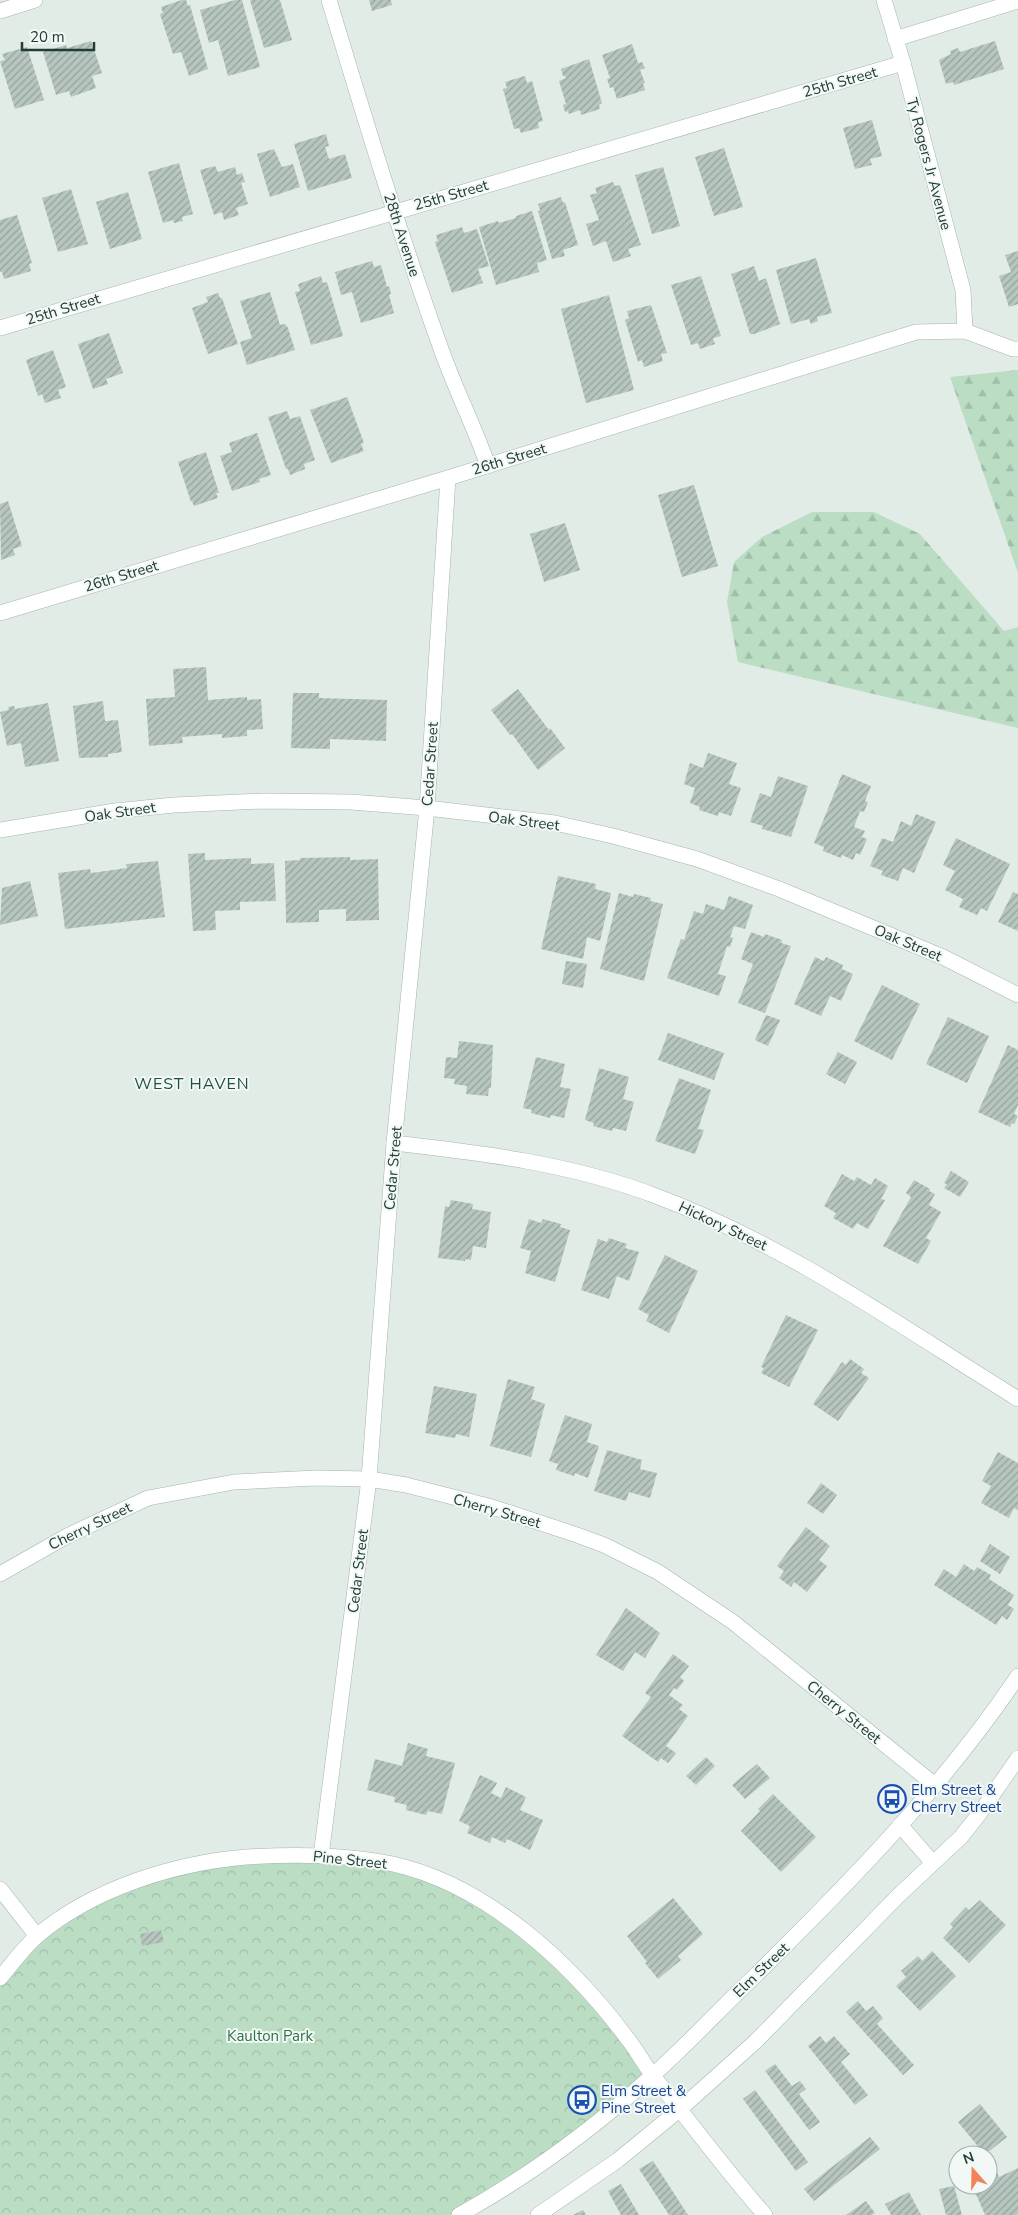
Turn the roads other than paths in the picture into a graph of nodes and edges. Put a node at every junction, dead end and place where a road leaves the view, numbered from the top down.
1 (35, 0) edge
2 (329, 0) edge
3 (884, 0) edge
4 (1018, 1) edge
5 (0, 11) edge
6 (896, 39) junction
7 (903, 63) junction
8 (394, 212) junction
9 (0, 328) edge
10 (965, 331) junction
11 (1018, 349) edge
12 (488, 466) junction
13 (448, 478) junction
14 (0, 613) edge
15 (427, 808) junction
16 (0, 830) edge
17 (1018, 995) edge
18 (394, 1143) junction
19 (1018, 1399) edge
20 (369, 1479) junction
21 (0, 1574) edge
22 (1018, 1676) edge
23 (1018, 1758) edge
24 (935, 1785) junction
25 (900, 1825) junction
26 (321, 1856) junction
27 (933, 1863) junction
28 (0, 1889) edge
29 (37, 1936) junction
30 (0, 1978) edge
31 (652, 2076) junction
32 (679, 2110) junction
33 (459, 2215) edge
34 (538, 2215) edge
35 (765, 2215) edge

1 - 5 street
2 - 8 street, 28th Avenue
3 - 6 street, Ty Rogers Jr Avenue
4 - 6 street
6 - 7 street, Ty Rogers Jr Avenue
7 - 8 street, 25th Street
7 - 10 street, Ty Rogers Jr Avenue
8 - 9 street, 25th Street
8 - 12 street, 28th Avenue
10 - 11 street, 26th Street
10 - 12 street, 26th Street
12 - 13 street, 26th Street
13 - 14 street, 26th Street
13 - 15 street, Cedar Street
15 - 16 street, Oak Street
15 - 17 street, Oak Street
15 - 18 street, Cedar Street
18 - 19 street, Hickory Street
18 - 20 street, Cedar Street
20 - 21 street, Cherry Street
20 - 24 street, Cherry Street
20 - 26 street, Cedar Street
22 - 24 street, Elm Street
23 - 27 street
24 - 25 street, Elm Street
25 - 27 street
25 - 31 street, Elm Street
26 - 29 street, Pine Street
26 - 31 street, Pine Street
27 - 32 street
28 - 29 street
29 - 30 street, Pine Street
31 - 32 street, Pine Street
31 - 33 street, Elm Street
32 - 34 street
32 - 35 street, Pine Street

